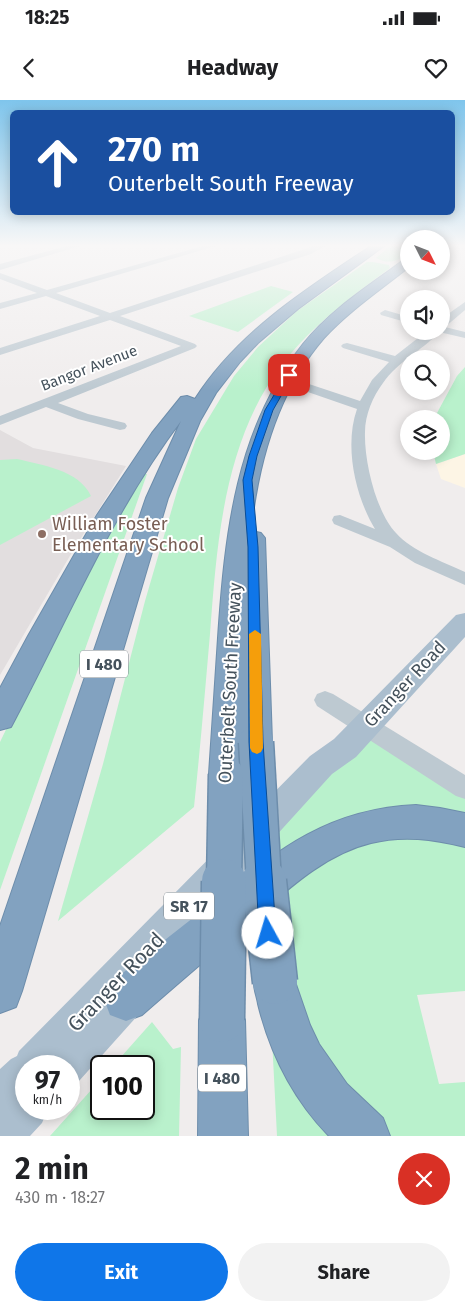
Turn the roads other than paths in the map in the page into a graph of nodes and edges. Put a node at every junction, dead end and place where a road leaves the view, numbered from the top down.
1 (41, 294) edge
2 (50, 294) edge
3 (179, 294) edge
4 (309, 294) edge
5 (367, 294) edge
6 (465, 305) edge
7 (0, 306) edge
8 (384, 313) dead end
9 (110, 317) junction
10 (400, 317) edge
11 (450, 318) edge
12 (450, 332) edge
13 (465, 336) edge
14 (423, 340) edge
15 (347, 346) dead end
16 (0, 352) edge
17 (241, 352) junction
18 (398, 361) junction
19 (309, 388) dead end
20 (47, 403) junction
21 (364, 407) junction
22 (0, 421) edge
23 (120, 426) dead end
24 (247, 480) junction
25 (340, 520) dead end
26 (396, 544) junction
27 (465, 579) edge
28 (465, 621) edge
29 (325, 700) dead end
30 (0, 718) edge
31 (356, 737) junction
32 (465, 788) edge
33 (465, 830) edge
34 (0, 991) edge
35 (126, 1000) junction
36 (45, 1055) edge
37 (74, 1055) edge
38 (15, 1085) edge
39 (0, 1101) edge
40 (15, 1119) edge
41 (0, 1135) edge
42 (223, 1136) edge
43 (365, 1136) edge

1 - 7 street
2 - 9 street
3 - 9 street
4 - 17 highway, I 480
5 - 24 highway, Outerbelt South Freeway / I 480
6 - 11 street
8 - 10 street
9 - 16 street
9 - 20 street, Bangor Avenue
12 - 13 street
14 - 18 street
15 - 18 street
17 - 30 highway
17 - 34 highway, I 480
18 - 21 street
19 - 21 street
20 - 22 street, Bangor Avenue
20 - 23 street
21 - 26 street
24 - 42 highway, Outerbelt South Freeway / I 480, bridge
24 - 43 highway, bridge
25 - 26 street
26 - 27 street
28 - 31 main road, Granger Road / SR 17
29 - 31 street
31 - 32 street
31 - 35 main road, Granger Road / SR 17
31 - 36 main road, Granger Road / SR 17
33 - 35 highway
35 - 37 main road, Granger Road / SR 17
38 - 39 main road
40 - 41 main road

